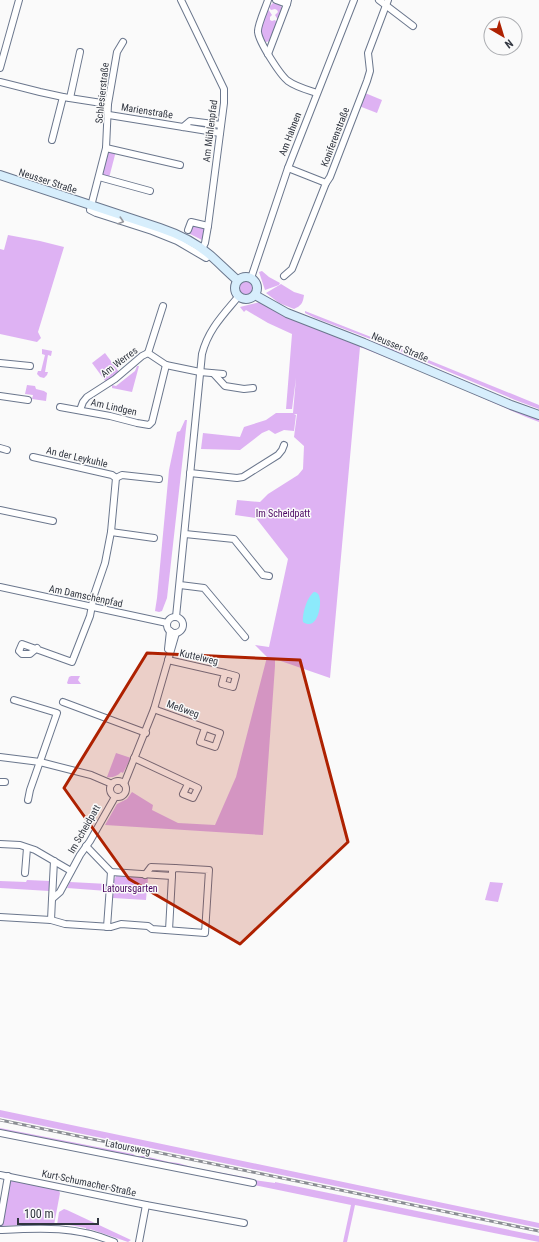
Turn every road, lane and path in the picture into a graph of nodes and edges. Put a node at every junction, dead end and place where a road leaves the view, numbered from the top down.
1 (19, 0) edge
2 (181, 0) edge
3 (268, 0) edge
4 (276, 0) edge
5 (354, 0) edge
6 (379, 0) edge
7 (287, 2) edge
8 (387, 3) edge
9 (413, 26) dead end
10 (123, 42) dead end
11 (80, 52) dead end
12 (268, 54) junction
13 (0, 68) edge
14 (0, 82) edge
15 (317, 93) junction
16 (63, 97) junction
17 (70, 98) junction
18 (108, 104) junction
19 (109, 115) junction
20 (196, 122) junction
21 (221, 125) junction
22 (183, 127) junction
23 (195, 129) junction
24 (220, 133) junction
25 (52, 140) dead end
26 (106, 148) junction
27 (180, 165) dead end
28 (288, 168) junction
29 (0, 176) edge
30 (100, 177) junction
31 (326, 183) junction
32 (150, 191) dead end
33 (91, 205) junction
34 (208, 226) junction
35 (188, 230) dead end
36 (202, 249) junction
37 (210, 255) junction
38 (284, 276) dead end
39 (250, 278) junction
40 (237, 280) junction
41 (255, 295) junction
42 (238, 297) junction
43 (162, 306) dead end
44 (148, 353) junction
45 (0, 363) edge
46 (166, 365) junction
47 (30, 366) dead end
48 (200, 372) junction
49 (214, 374) junction
50 (223, 374) dead end
51 (253, 388) dead end
52 (0, 396) edge
53 (28, 400) dead end
54 (60, 407) dead end
55 (80, 410) junction
56 (539, 415) edge
57 (284, 445) dead end
58 (0, 448) edge
59 (7, 450) dead end
60 (33, 457) dead end
61 (190, 473) junction
62 (116, 478) junction
63 (159, 479) dead end
64 (0, 510) edge
65 (53, 521) dead end
66 (111, 532) junction
67 (185, 534) junction
68 (154, 538) dead end
69 (269, 576) dead end
70 (180, 586) junction
71 (0, 588) edge
72 (92, 607) junction
73 (176, 617) junction
74 (167, 623) junction
75 (173, 632) junction
76 (245, 637) dead end
77 (37, 648) dead end
78 (169, 659) junction
79 (225, 673) dead end
80 (14, 700) dead end
81 (63, 702) dead end
82 (154, 710) junction
83 (205, 728) dead end
84 (146, 733) junction
85 (0, 757) edge
86 (134, 758) junction
87 (40, 762) junction
88 (121, 782) junction
89 (188, 784) dead end
90 (111, 786) junction
91 (114, 797) junction
92 (28, 800) dead end
93 (0, 844) edge
94 (86, 846) junction
95 (27, 848) junction
96 (54, 861) junction
97 (175, 868) junction
98 (71, 871) junction
99 (111, 872) junction
100 (25, 873) dead end
101 (145, 875) junction
102 (172, 876) junction
103 (52, 899) junction
104 (0, 917) edge
105 (51, 920) junction
106 (107, 927) junction
107 (169, 930) junction
108 (0, 1133) edge
109 (0, 1175) edge
110 (8, 1176) junction
111 (253, 1183) dead end
112 (146, 1205) junction
113 (0, 1222) edge
114 (244, 1224) dead end
115 (0, 1230) edge
116 (114, 1242) edge
117 (139, 1242) edge

1 - 13 street
2 - 21 street, Am Mühlenpfad
3 - 12 street
4 - 7 street
5 - 15 street, Am Hahnen
6 - 8 street
7 - 12 street
8 - 9 street
8 - 31 street, Koniferenstraße
10 - 18 street, Schlesierstraße
11 - 17 street
12 - 15 street
14 - 16 street, Marienstraße
15 - 28 street, Am Hahnen
16 - 17 street, Marienstraße
16 - 25 street
17 - 18 street, Marienstraße
18 - 19 street, Schlesierstraße
19 - 22 street, Marienstraße
19 - 26 street, Schlesierstraße
20 - 21 street, Marienstraße
20 - 22 street, Marienstraße
20 - 23 street
21 - 24 street, Am Mühlenpfad
22 - 23 street, Marienstraße
23 - 24 street, Marienstraße
24 - 34 street, Am Mühlenpfad
26 - 27 street
26 - 30 street, Schlesierstraße
28 - 31 street
28 - 39 street, Am Hahnen
29 - 33 main road, Neusser Straße
30 - 32 street
30 - 33 street, Schlesierstraße
31 - 38 street, Koniferenstraße
33 - 36 main road, Neusser Straße
33 -> 37 street, Neusser Straße
34 - 35 street
34 - 36 street, Am Mühlenpfad
36 - 37 main road, Neusser Straße
37 - 40 main road, Neusser Straße
39 - 40 main road
39 - 41 main road
40 - 42 main road
41 - 42 main road
41 - 56 main road, Neusser Straße
42 - 48 street, Im Scheidpatt
43 - 44 street
44 - 46 street, Am Werres
44 - 55 street, Am Werres
45 - 47 street
46 - 48 street, Am Werres
46 - 55 street, Am Lindgen
48 - 49 street, Am Werres
48 - 61 street, Im Scheidpatt
49 - 50 street, Am Werres
49 - 51 street
52 - 53 street
54 - 55 street, Am Lindgen
57 - 61 street
58 - 59 street
60 - 62 street, An der Leykuhle
61 - 67 street, Im Scheidpatt
62 - 63 street, An der Leykuhle
62 - 66 street, An der Leykuhle
64 - 65 street
66 - 68 street
66 - 72 street, An der Leykuhle
67 - 69 street
67 - 70 street, Im Scheidpatt
70 - 73 street, Im Scheidpatt
70 - 76 street
71 - 72 street, Am Damschenpfad
72 - 74 street, Am Damschenpfad
72 - 77 street, An der Leykuhle
73 - 74 street
73 - 75 street, Im Scheidpatt
74 - 75 street, Im Scheidpatt
75 - 78 street, Im Scheidpatt
78 - 79 street, Kuttelweg
78 - 82 street, Im Scheidpatt
80 - 87 street
81 - 84 street
82 - 83 street, Meßweg
82 - 84 street, Im Scheidpatt
84 - 86 street, Im Scheidpatt
85 - 87 street
86 - 88 street, Im Scheidpatt
86 - 89 street
87 - 90 street
87 - 92 street
88 - 90 street
88 - 91 street, Im Scheidpatt
90 - 91 street
91 - 94 street, Im Scheidpatt
93 - 95 street
94 - 98 street, Im Scheidpatt
94 - 99 street
95 - 96 street
95 - 100 street
96 - 98 street
96 - 103 street
97 - 101 street
97 - 102 street
97 - 107 street
98 - 103 street, Im Scheidpatt
99 - 101 street
99 - 106 street
101 - 102 street
102 - 107 street
103 - 105 street
104 - 105 street
105 - 106 street
106 - 107 street
108 - 111 street, Latoursweg
109 - 110 street, Kurt-Schumacher-Straße
110 - 112 street, Kurt-Schumacher-Straße
110 - 113 street
112 - 114 street, Kurt-Schumacher-Straße
112 - 117 street
115 - 116 street

